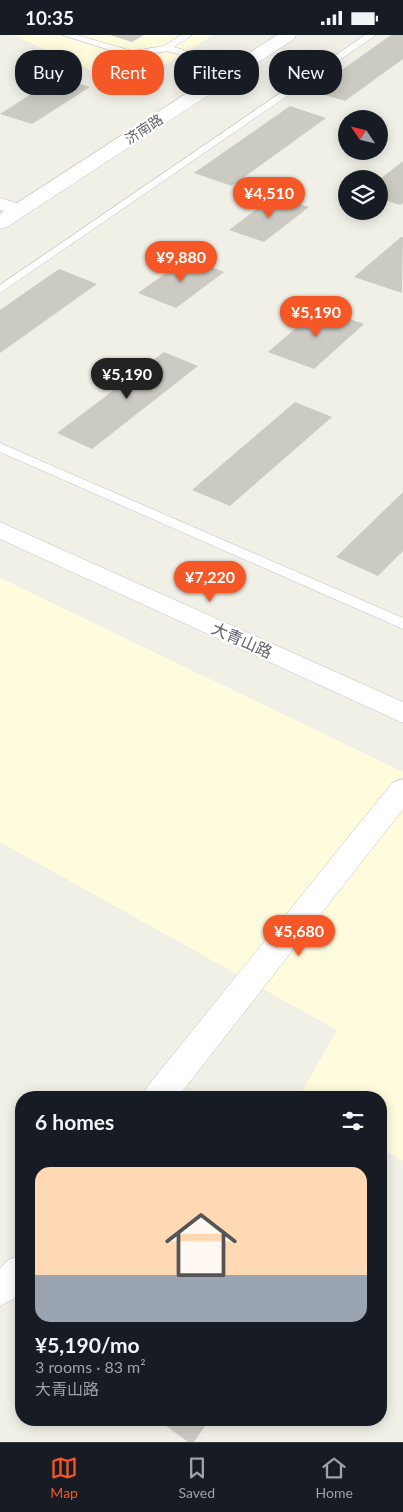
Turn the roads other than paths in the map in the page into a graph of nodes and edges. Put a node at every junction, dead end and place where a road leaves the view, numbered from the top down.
1 (67, 35) edge
2 (187, 35) edge
3 (288, 35) edge
4 (371, 35) edge
5 (168, 48) junction
6 (175, 50) edge
7 (259, 54) edge
8 (196, 95) edge
9 (0, 204) edge
10 (20, 210) junction
11 (0, 223) edge
12 (0, 291) edge
13 (0, 447) edge
14 (0, 530) edge
15 (403, 624) edge
16 (403, 713) edge
17 (403, 789) edge
18 (164, 1091) edge
19 (15, 1279) edge
20 (0, 1289) edge

1 - 5 lane
2 - 5 lane
3 - 7 street, 济南路
4 - 12 lane
5 - 6 lane
8 - 10 street, 济南路
9 - 10 street
10 - 11 street, 济南路
13 - 15 lane
14 - 16 street, 大青山路
17 - 18 street
19 - 20 street

